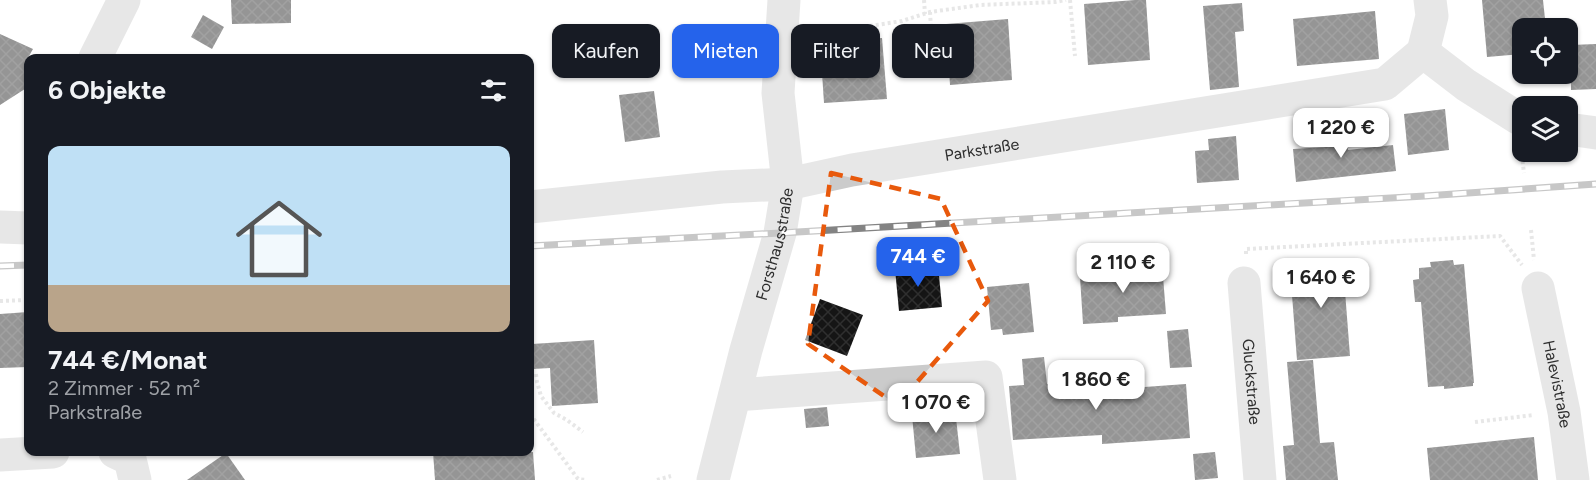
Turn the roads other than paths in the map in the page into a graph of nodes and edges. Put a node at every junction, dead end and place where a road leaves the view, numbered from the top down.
1 (124, 0) edge
2 (1430, 0) edge
3 (783, 16) edge
4 (1423, 52) junction
5 (97, 54) edge
6 (1512, 114) edge
7 (1578, 131) edge
8 (1596, 133) edge
9 (788, 184) junction
10 (534, 207) edge
11 (0, 227) edge
12 (24, 228) edge
13 (1244, 283) road end
14 (1538, 288) road end
15 (735, 395) junction
16 (24, 454) edge
17 (0, 455) edge
18 (124, 456) edge
19 (135, 480) edge
20 (714, 480) edge
21 (1000, 480) edge
22 (1260, 480) edge
23 (1573, 480) edge

1 - 5 street
2 - 4 street
3 - 9 street, Forsthausstraße
4 - 6 street
4 - 9 street, Parkstraße
7 - 8 street
9 - 10 street, Parkstraße
9 - 15 street, Forsthausstraße
11 - 12 street
13 - 22 street, Gluckstraße
14 - 23 street, Halevistraße
15 - 20 street, Forsthausstraße
15 - 21 street
16 - 17 street
18 - 19 street

